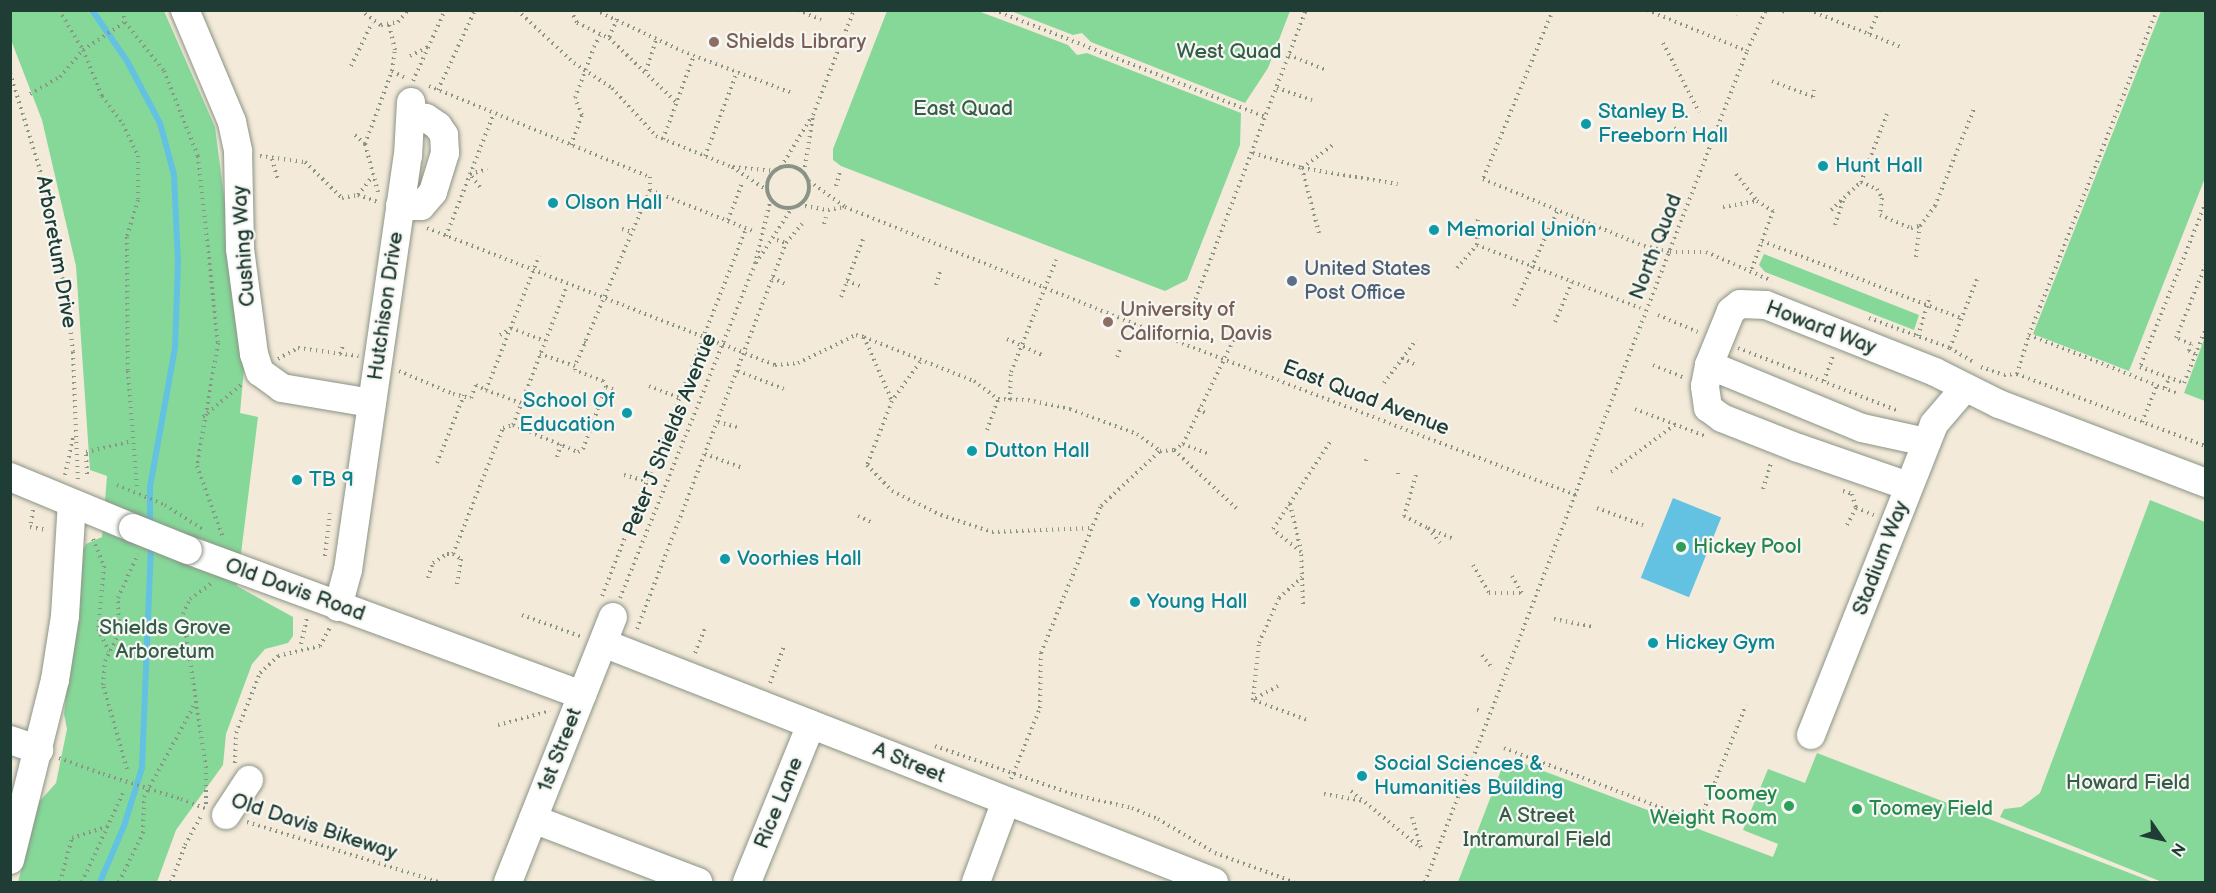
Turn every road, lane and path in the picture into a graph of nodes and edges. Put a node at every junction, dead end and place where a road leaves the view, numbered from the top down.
1 (59, 10) edge
2 (123, 10) edge
3 (185, 10) edge
4 (360, 10) edge
5 (408, 10) edge
6 (445, 10) edge
7 (475, 10) edge
8 (517, 10) edge
9 (572, 10) edge
10 (595, 10) edge
11 (854, 10) edge
12 (994, 10) edge
13 (1306, 10) edge
14 (1552, 10) edge
15 (1647, 10) edge
16 (1734, 10) edge
17 (1766, 10) edge
18 (1809, 10) edge
19 (1879, 10) edge
20 (2157, 10) edge
21 (801, 11) edge
22 (1736, 16) dead end
23 (617, 19) junction
24 (821, 20) dead end
25 (125, 22) junction
26 (372, 22) junction
27 (389, 25) junction
28 (600, 34) junction
29 (1869, 34) junction
30 (609, 38) junction
31 (657, 38) junction
32 (1663, 43) dead end
33 (429, 47) junction
34 (1901, 47) dead end
35 (83, 50) junction
36 (1747, 51) junction
37 (694, 55) junction
38 (1289, 55) junction
39 (410, 56) dead end
40 (351, 66) dead end
41 (1324, 69) dead end
42 (646, 71) junction
43 (737, 72) junction
44 (10, 73) edge
45 (1772, 81) dead end
46 (1277, 88) junction
47 (1814, 90) dead end
48 (792, 93) dead end
49 (30, 94) dead end
50 (423, 99) junction
51 (1312, 99) dead end
52 (676, 102) junction
53 (1974, 109) dead end
54 (1699, 112) dead end
55 (494, 113) junction
56 (1887, 114) dead end
57 (813, 115) junction
58 (1266, 117) junction
59 (1674, 128) dead end
60 (355, 135) dead end
61 (1690, 135) dead end
62 (662, 139) junction
63 (364, 144) junction
64 (571, 145) junction
65 (1333, 145) dead end
66 (238, 151) junction
67 (1253, 153) junction
68 (705, 156) junction
69 (272, 159) junction
70 (732, 167) junction
71 (781, 167) junction
72 (1302, 168) junction
73 (487, 169) dead end
74 (774, 171) junction
75 (840, 172) dead end
76 (804, 173) junction
77 (470, 174) junction
78 (1736, 174) dead end
79 (373, 176) junction
80 (278, 180) dead end
81 (809, 181) junction
82 (1861, 182) junction
83 (742, 184) dead end
84 (1398, 184) dead end
85 (836, 186) dead end
86 (480, 187) dead end
87 (650, 190) junction
88 (768, 190) junction
89 (358, 195) junction
90 (771, 198) junction
91 (1844, 198) junction
92 (1756, 201) junction
93 (2205, 202) edge
94 (799, 205) junction
95 (845, 207) junction
96 (1723, 207) dead end
97 (388, 208) junction
98 (792, 208) junction
99 (1558, 210) junction
100 (1831, 210) dead end
101 (1478, 215) dead end
102 (826, 216) dead end
103 (728, 220) junction
104 (802, 224) dead end
105 (824, 224) dead end
106 (1834, 225) dead end
107 (1920, 226) junction
108 (746, 228) junction
109 (622, 229) dead end
110 (632, 232) junction
111 (755, 232) dead end
112 (1319, 233) dead end
113 (446, 236) junction
114 (864, 239) dead end
115 (777, 240) dead end
116 (1762, 241) junction
117 (786, 243) junction
118 (1477, 245) junction
119 (1670, 252) junction
120 (539, 256) dead end
121 (1916, 257) dead end
122 (1056, 261) dead end
123 (755, 264) junction
124 (2205, 264) edge
125 (1531, 266) junction
126 (1457, 268) dead end
127 (532, 270) junction
128 (1751, 271) junction
129 (940, 272) dead end
130 (772, 279) junction
131 (1977, 279) dead end
132 (847, 281) junction
133 (1572, 282) junction
134 (1781, 284) dead end
135 (788, 285) dead end
136 (936, 285) dead end
137 (567, 286) junction
138 (863, 287) dead end
139 (1045, 287) junction
140 (1930, 296) dead end
141 (840, 297) dead end
142 (602, 300) junction
143 (1928, 305) junction
144 (1514, 306) dead end
145 (1640, 308) dead end
146 (1658, 315) dead end
147 (1189, 316) dead end
148 (1862, 316) dead end
149 (1961, 318) junction
150 (1554, 322) dead end
151 (511, 328) junction
152 (2205, 328) edge
153 (1704, 334) dead end
154 (500, 335) dead end
155 (1236, 335) dead end
156 (2029, 335) junction
157 (1918, 336) junction
158 (864, 337) junction
159 (703, 339) junction
160 (1007, 339) dead end
161 (1416, 340) dead end
162 (545, 341) junction
163 (584, 343) junction
164 (590, 344) dead end
165 (1021, 344) junction
166 (357, 345) dead end
167 (1729, 345) dead end
168 (343, 346) dead end
169 (722, 346) junction
170 (1120, 346) dead end
171 (1950, 348) junction
172 (340, 354) junction
173 (540, 354) junction
174 (1834, 354) dead end
175 (2195, 354) junction
176 (744, 355) junction
177 (355, 356) junction
178 (1044, 356) dead end
179 (1117, 357) dead end
180 (361, 358) dead end
181 (1402, 358) junction
182 (1222, 359) junction
183 (272, 362) dead end
184 (920, 362) junction
185 (1416, 365) dead end
186 (1653, 365) dead end
187 (575, 366) junction
188 (395, 369) dead end
189 (738, 371) junction
190 (1698, 372) junction
191 (2154, 372) junction
192 (2017, 374) junction
193 (2170, 377) junction
194 (1823, 381) junction
195 (245, 382) dead end
196 (1384, 383) dead end
197 (2150, 383) junction
198 (2157, 385) junction
199 (650, 386) dead end
200 (606, 387) junction
201 (784, 388) dead end
202 (2165, 388) junction
203 (1964, 389) junction
204 (486, 390) junction
205 (615, 390) dead end
206 (1820, 392) dead end
207 (2179, 394) dead end
208 (464, 395) junction
209 (680, 398) junction
210 (998, 399) junction
211 (1010, 400) junction
212 (360, 401) junction
213 (892, 401) junction
214 (521, 404) junction
215 (1198, 409) junction
216 (1207, 414) dead end
217 (1908, 414) dead end
218 (203, 417) junction
219 (2142, 422) junction
220 (718, 423) junction
221 (1676, 424) dead end
222 (513, 425) junction
223 (740, 428) dead end
224 (987, 430) dead end
225 (74, 435) junction
226 (132, 441) junction
227 (1330, 442) dead end
228 (1926, 442) junction
229 (1183, 444) junction
230 (561, 445) junction
231 (2205, 446) edge
232 (1174, 450) junction
233 (1160, 451) junction
234 (1207, 453) dead end
235 (705, 454) junction
236 (558, 457) dead end
237 (437, 463) dead end
238 (1771, 463) dead end
239 (743, 468) dead end
240 (1398, 468) dead end
241 (1611, 472) dead end
242 (87, 474) dead end
243 (1398, 474) dead end
244 (1416, 475) dead end
245 (624, 476) dead end
246 (10, 477) edge
247 (647, 481) junction
248 (2205, 483) edge
249 (117, 485) dead end
250 (1908, 486) junction
251 (137, 488) dead end
252 (1763, 489) dead end
253 (1576, 495) junction
254 (1410, 496) junction
255 (1416, 499) dead end
256 (72, 503) junction
257 (1290, 504) junction
258 (165, 505) dead end
259 (34, 507) dead end
260 (1597, 508) dead end
261 (1856, 508) dead end
262 (1237, 509) dead end
263 (858, 516) dead end
264 (873, 522) dead end
265 (1643, 525) dead end
266 (1847, 525) dead end
267 (1090, 528) junction
268 (1428, 528) junction
269 (47, 530) dead end
270 (91, 536) dead end
271 (1452, 538) dead end
272 (136, 541) junction
273 (1440, 543) dead end
274 (1301, 552) junction
275 (453, 554) junction
276 (227, 566) junction
277 (1473, 566) dead end
278 (1512, 576) dead end
279 (1302, 577) junction
280 (428, 579) dead end
281 (456, 589) dead end
282 (1303, 604) dead end
283 (338, 607) junction
284 (522, 615) dead end
285 (307, 618) dead end
286 (1554, 619) dead end
287 (607, 627) junction
288 (1594, 627) dead end
289 (705, 628) dead end
290 (647, 633) dead end
291 (301, 644) dead end
292 (784, 646) dead end
293 (685, 649) dead end
294 (109, 652) junction
295 (695, 653) junction
296 (1482, 655) dead end
297 (706, 657) dead end
298 (1492, 669) dead end
299 (759, 678) dead end
300 (770, 682) junction
301 (1278, 686) dead end
302 (780, 687) dead end
303 (582, 695) junction
304 (1254, 700) junction
305 (196, 702) junction
306 (1746, 705) dead end
307 (551, 711) dead end
308 (1306, 720) dead end
309 (811, 724) junction
310 (498, 725) dead end
311 (1811, 735) dead end
312 (10, 740) edge
313 (924, 742) dead end
314 (1504, 748) dead end
315 (39, 750) junction
316 (127, 769) dead end
317 (1014, 771) junction
318 (241, 776) joint
319 (1351, 790) dead end
320 (123, 793) dead end
321 (1324, 794) dead end
322 (1662, 799) dead end
323 (1006, 801) junction
324 (1365, 802) junction
325 (215, 807) junction
326 (1659, 807) junction
327 (1412, 817) dead end
328 (533, 819) junction
329 (108, 826) junction
330 (10, 860) edge
331 (60, 882) edge
332 (82, 882) edge
333 (119, 882) edge
334 (171, 882) edge
335 (440, 882) edge
336 (508, 882) edge
337 (698, 882) edge
338 (747, 882) edge
339 (976, 882) edge
340 (1214, 882) edge
341 (1294, 882) edge
342 (1425, 882) edge

1 - 35 path
2 - 25 path
3 - 66 street, Cushing Way
4 - 26 path
5 - 27 path
6 - 33 path
7 - 50 path
8 - 62 path
9 - 28 path
10 - 23 path
11 - 57 path
12 - 58 path
13 - 38 path
14 - 99 path
15 - 36 path
16 - 22 path
17 - 36 path, North Quad
18 - 29 path
19 - 29 path
20 - 156 path
21 - 24 path
23 - 30 path
23 - 31 path
25 - 35 path
25 - 218 path
26 - 27 path
26 - 40 path
27 - 63 path
28 - 30 path
28 - 64 path, bridge
29 - 34 path
30 - 42 path
31 - 37 path
31 - 42 path
32 - 54 path
33 - 39 path
33 - 50 path
35 - 49 path
35 - 226 path
36 - 119 path, North Quad
37 - 43 path
37 - 52 path
38 - 41 path
38 - 46 path
42 - 52 path
43 - 48 path
43 - 68 path
44 - 225 path, Arboretum Drive
45 - 47 path
46 - 51 path
46 - 58 path
50 - 55 path
50 - 97 street
52 - 62 path
53 - 107 path
55 - 64 path
55 - 77 path
56 - 82 path
57 - 71 path
57 - 76 path
58 - 67 path
59 - 61 path
60 - 63 path
62 - 68 path
63 - 79 path
64 - 87 path
65 - 72 path
66 - 69 path
66 - 212 street, Cushing Way
67 - 72 path
67 - 147 path
68 - 70 path
69 - 80 path
69 - 89 path
70 - 74 path
70 - 88 path
71 - 74 path
71 - 76 path
72 - 84 path
72 - 112 path
73 - 77 path
74 - 88 path
75 - 85 path
76 - 81 path
77 - 86 path
77 - 113 path
78 - 92 path
79 - 89 path
79 - 97 path
81 - 94 path
81 - 95 path, East Quad Avenue
82 - 91 path
82 - 107 path
83 - 103 path
87 - 103 path
87 - 110 path
88 - 90 path
89 - 97 path
90 - 98 path
90 - 123 path, Peter J Shields Avenue
91 - 100 path
91 - 106 path
92 - 96 path
92 - 116 path
93 - 191 path
94 - 95 path, East Quad Avenue
94 - 98 path
95 - 139 path, East Quad Avenue
97 - 113 path
97 - 212 street, Hutchison Drive
98 - 123 path, Peter J Shields Avenue
99 - 119 path
99 - 125 path
101 - 118 path
102 - 105 path
103 - 108 path
104 - 117 path
107 - 121 path
108 - 111 path
108 - 159 path
109 - 110 path
110 - 142 path
113 - 127 path
114 - 132 path
115 - 117 path
116 - 128 path
116 - 143 path
117 - 130 path
118 - 125 path
118 - 126 path
119 - 128 path
119 - 253 path, North Quad
120 - 127 path
122 - 139 path
123 - 169 path, Peter J Shields Avenue
124 - 175 path
125 - 133 path
125 - 144 path
127 - 137 path
127 - 151 path
128 - 134 path
129 - 136 path
130 - 135 path
130 - 176 path
131 - 149 path
132 - 138 path
132 - 141 path
133 - 145 path
133 - 150 path
137 - 142 path
137 - 162 path
139 - 165 path
139 - 182 path, East Quad Avenue
140 - 143 path
142 - 159 path
142 - 163 path
143 - 149 path
143 - 157 path
146 - 153 path
148 - 157 path
149 - 171 path
151 - 154 path
151 - 162 path
151 - 204 path
152 - 175 path
155 - 182 path
156 - 192 path
156 - 197 path
157 - 171 path
158 - 176 path
158 - 184 path
158 - 213 path
159 - 169 path
159 - 209 path
160 - 165 path
161 - 181 path
162 - 173 path
163 - 164 path
163 - 187 path
165 - 178 path
165 - 211 path
166 - 177 path
167 - 194 path
168 - 172 path
169 - 176 path
169 - 287 path, Peter J Shields Avenue
170 - 179 path
171 - 192 path
172 - 177 path
172 - 183 path
173 - 187 path
173 - 214 path
174 - 194 path
175 - 193 path
176 - 189 path
177 - 180 path
177 - 212 path
181 - 185 path
181 - 196 path
182 - 215 path
182 - 253 path, East Quad Avenue
184 - 210 path
184 - 213 path
186 - 190 path
187 - 200 path
188 - 208 path
189 - 201 path
189 - 220 path
190 - 203 street, Howard Way
190 - 228 street
190 - 250 street, Howard Way
191 - 193 path
191 - 197 path
192 - 219 path
193 - 202 path
194 - 206 path
194 - 217 path
195 - 218 path
197 - 198 path
198 - 202 path
198 - 219 path
199 - 209 path
200 - 205 path
200 - 230 path
202 - 207 path
203 - 228 street, Stadium Way
203 - 248 street, Howard Way
204 - 208 path
204 - 214 path
208 - 237 path
209 - 247 path
210 - 211 path
210 - 224 path
211 - 233 path
212 - 283 street, Hutchison Drive
213 - 267 path
214 - 222 path
215 - 216 path
215 - 229 path
218 - 276 path
219 - 231 path
220 - 223 path
220 - 235 path
221 - 241 path
222 - 230 path
222 - 275 path
225 - 225 path, Arboretum Drive
226 - 242 path
226 - 251 path
227 - 257 path
228 - 250 street, Stadium Way
229 - 232 path
229 - 234 path
230 - 236 path
232 - 233 path
232 - 262 path
233 - 267 path
235 - 239 path
235 - 287 path
238 - 252 path
240 - 243 path
244 - 254 path
245 - 247 path
246 - 256 street, Old Davis Road
247 - 287 path
249 - 258 path, bridge
250 - 311 street, Stadium Way
253 - 342 path, North Quad
254 - 255 path
254 - 268 path
256 - 272 street, Old Davis Road
256 - 315 street
257 - 274 path
257 - 274 path
259 - 269 path
260 - 265 path
261 - 266 path
263 - 264 path
267 - 317 path
268 - 271 path
268 - 273 path
270 - 294 path
272 - 276 street, Old Davis Road, bridge
272 - 294 path
274 - 279 path
275 - 280 path
275 - 281 path
276 - 283 street, Old Davis Road
276 - 305 path
277 - 278 path
279 - 282 path
279 - 304 path
283 - 303 street, Old Davis Road
283 - 318 path
284 - 287 path
285 - 291 path
286 - 288 path
287 - 290 path
287 - 303 street, 1st Street
287 - 309 street, A Street
289 - 295 path
292 - 300 path
293 - 295 path
294 - 316 path
295 - 297 path
296 - 298 path
299 - 300 path
300 - 302 path
301 - 304 path
303 - 328 street, 1st Street
304 - 308 path
305 - 325 path
305 - 333 path
306 - 326 path
307 - 310 path
309 - 323 street, A Street
309 - 338 street, Rice Lane
312 - 315 street
313 - 317 path
314 - 326 path
315 - 325 path, Old Davis Bikeway, bridge
315 - 330 street
317 - 323 path
317 - 341 path
318 - 325 street
319 - 324 path
320 - 329 path
321 - 324 path
322 - 326 path
323 - 339 street
323 - 340 street, A Street
324 - 327 path
325 - 334 path
325 - 335 path, Old Davis Bikeway
328 - 336 street, 1st Street
328 - 337 street
329 - 331 path
329 - 332 path

